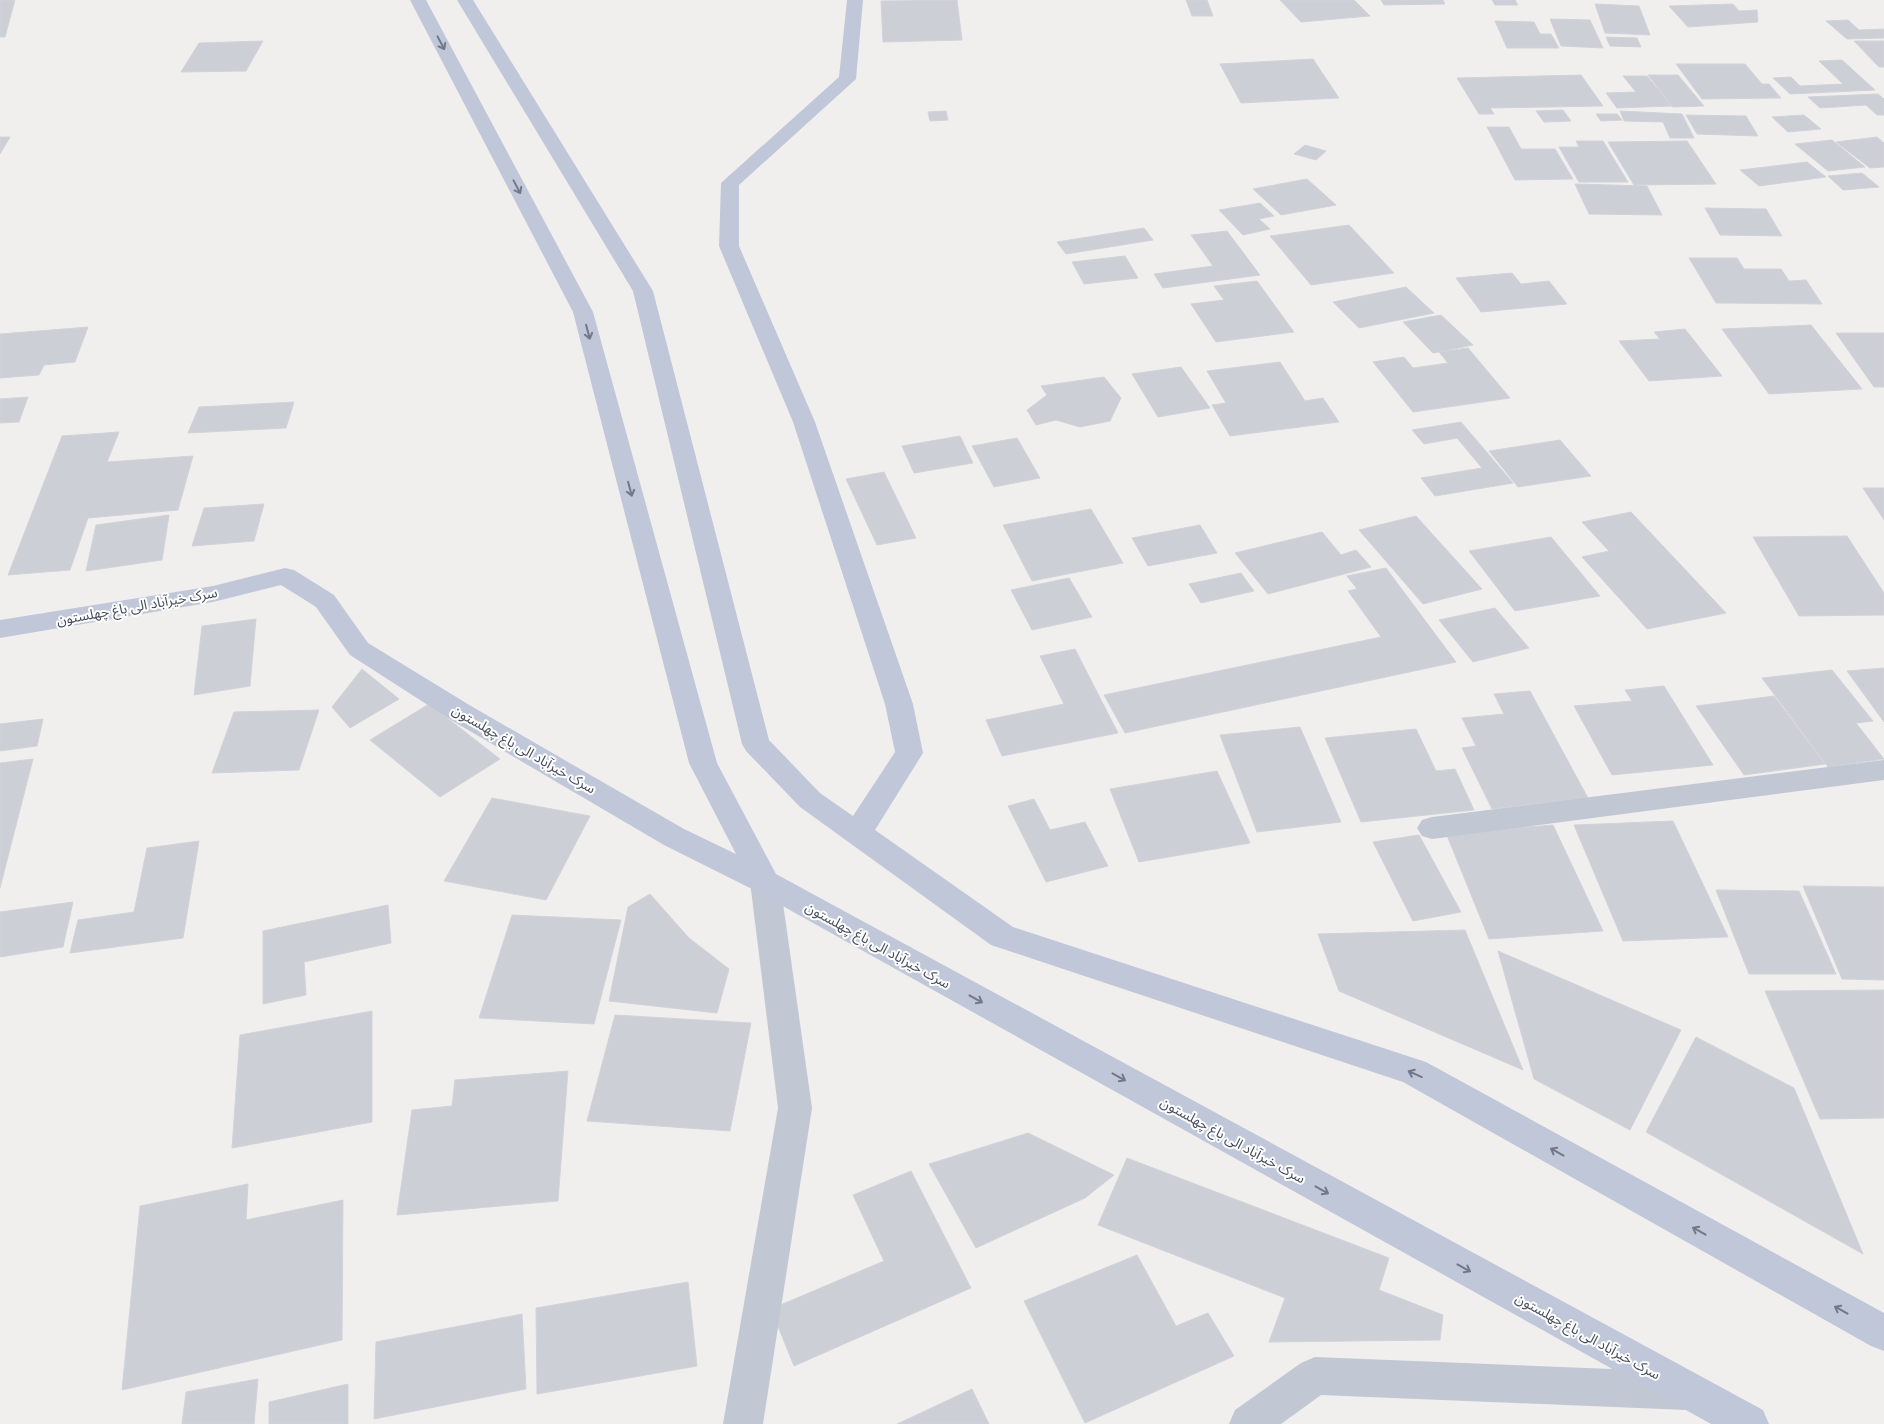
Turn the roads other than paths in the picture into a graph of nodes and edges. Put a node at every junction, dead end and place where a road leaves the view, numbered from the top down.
1 (465, 0) edge
2 (855, 0) edge
3 (426, 1) edge
4 (0, 630) edge
5 (1884, 770) edge
6 (1432, 828) dead end
7 (857, 834) junction
8 (765, 882) junction
9 (1884, 1333) edge
10 (1688, 1392) junction
11 (743, 1424) edge
12 (1249, 1424) edge
13 (1749, 1424) edge

1 - 7 main road
2 - 7 main road
3 -> 8 main road
4 - 8 main road, سرک خیرآباد الی باغ چهلستون
5 - 6 street
9 -> 7 main road
8 -> 10 main road, سرک خیرآباد الی باغ چهلستون
8 - 11 street
10 - 12 street
10 - 13 main road, سرک خیرآباد الی باغ چهلستون

